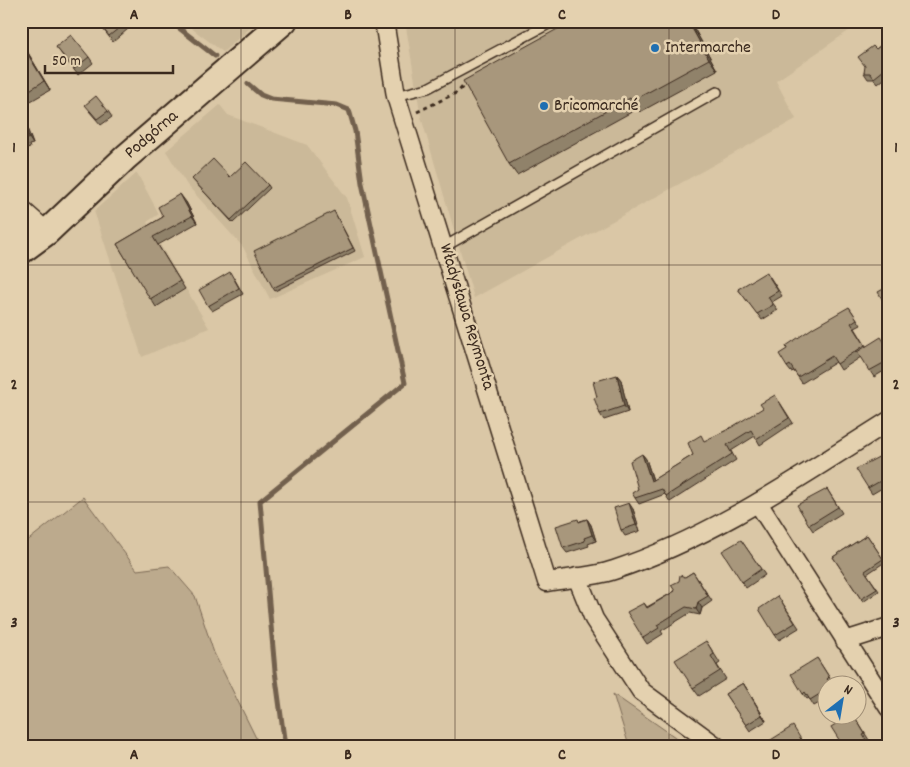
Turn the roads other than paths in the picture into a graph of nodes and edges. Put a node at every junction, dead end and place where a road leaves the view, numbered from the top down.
1 (284, 21) edge
2 (384, 21) edge
3 (554, 21) edge
4 (716, 92) dead end
5 (396, 96) junction
6 (21, 209) edge
7 (47, 232) junction
8 (444, 247) junction
9 (21, 251) edge
10 (889, 421) edge
11 (758, 503) junction
12 (576, 577) junction
13 (889, 627) edge
14 (845, 641) junction
15 (889, 708) edge
16 (716, 746) edge

1 - 7 main road, Podgórna
2 - 5 street, Władysława Reymonta
3 - 5 lane
4 - 8 lane
5 - 8 street, Władysława Reymonta
6 - 7 street
7 - 9 main road, Podgórna
8 - 12 street, Władysława Reymonta
10 - 11 street, Władysława Reymonta
11 - 12 street, Władysława Reymonta
11 - 14 street
12 - 16 street
13 - 14 street
14 - 15 street

